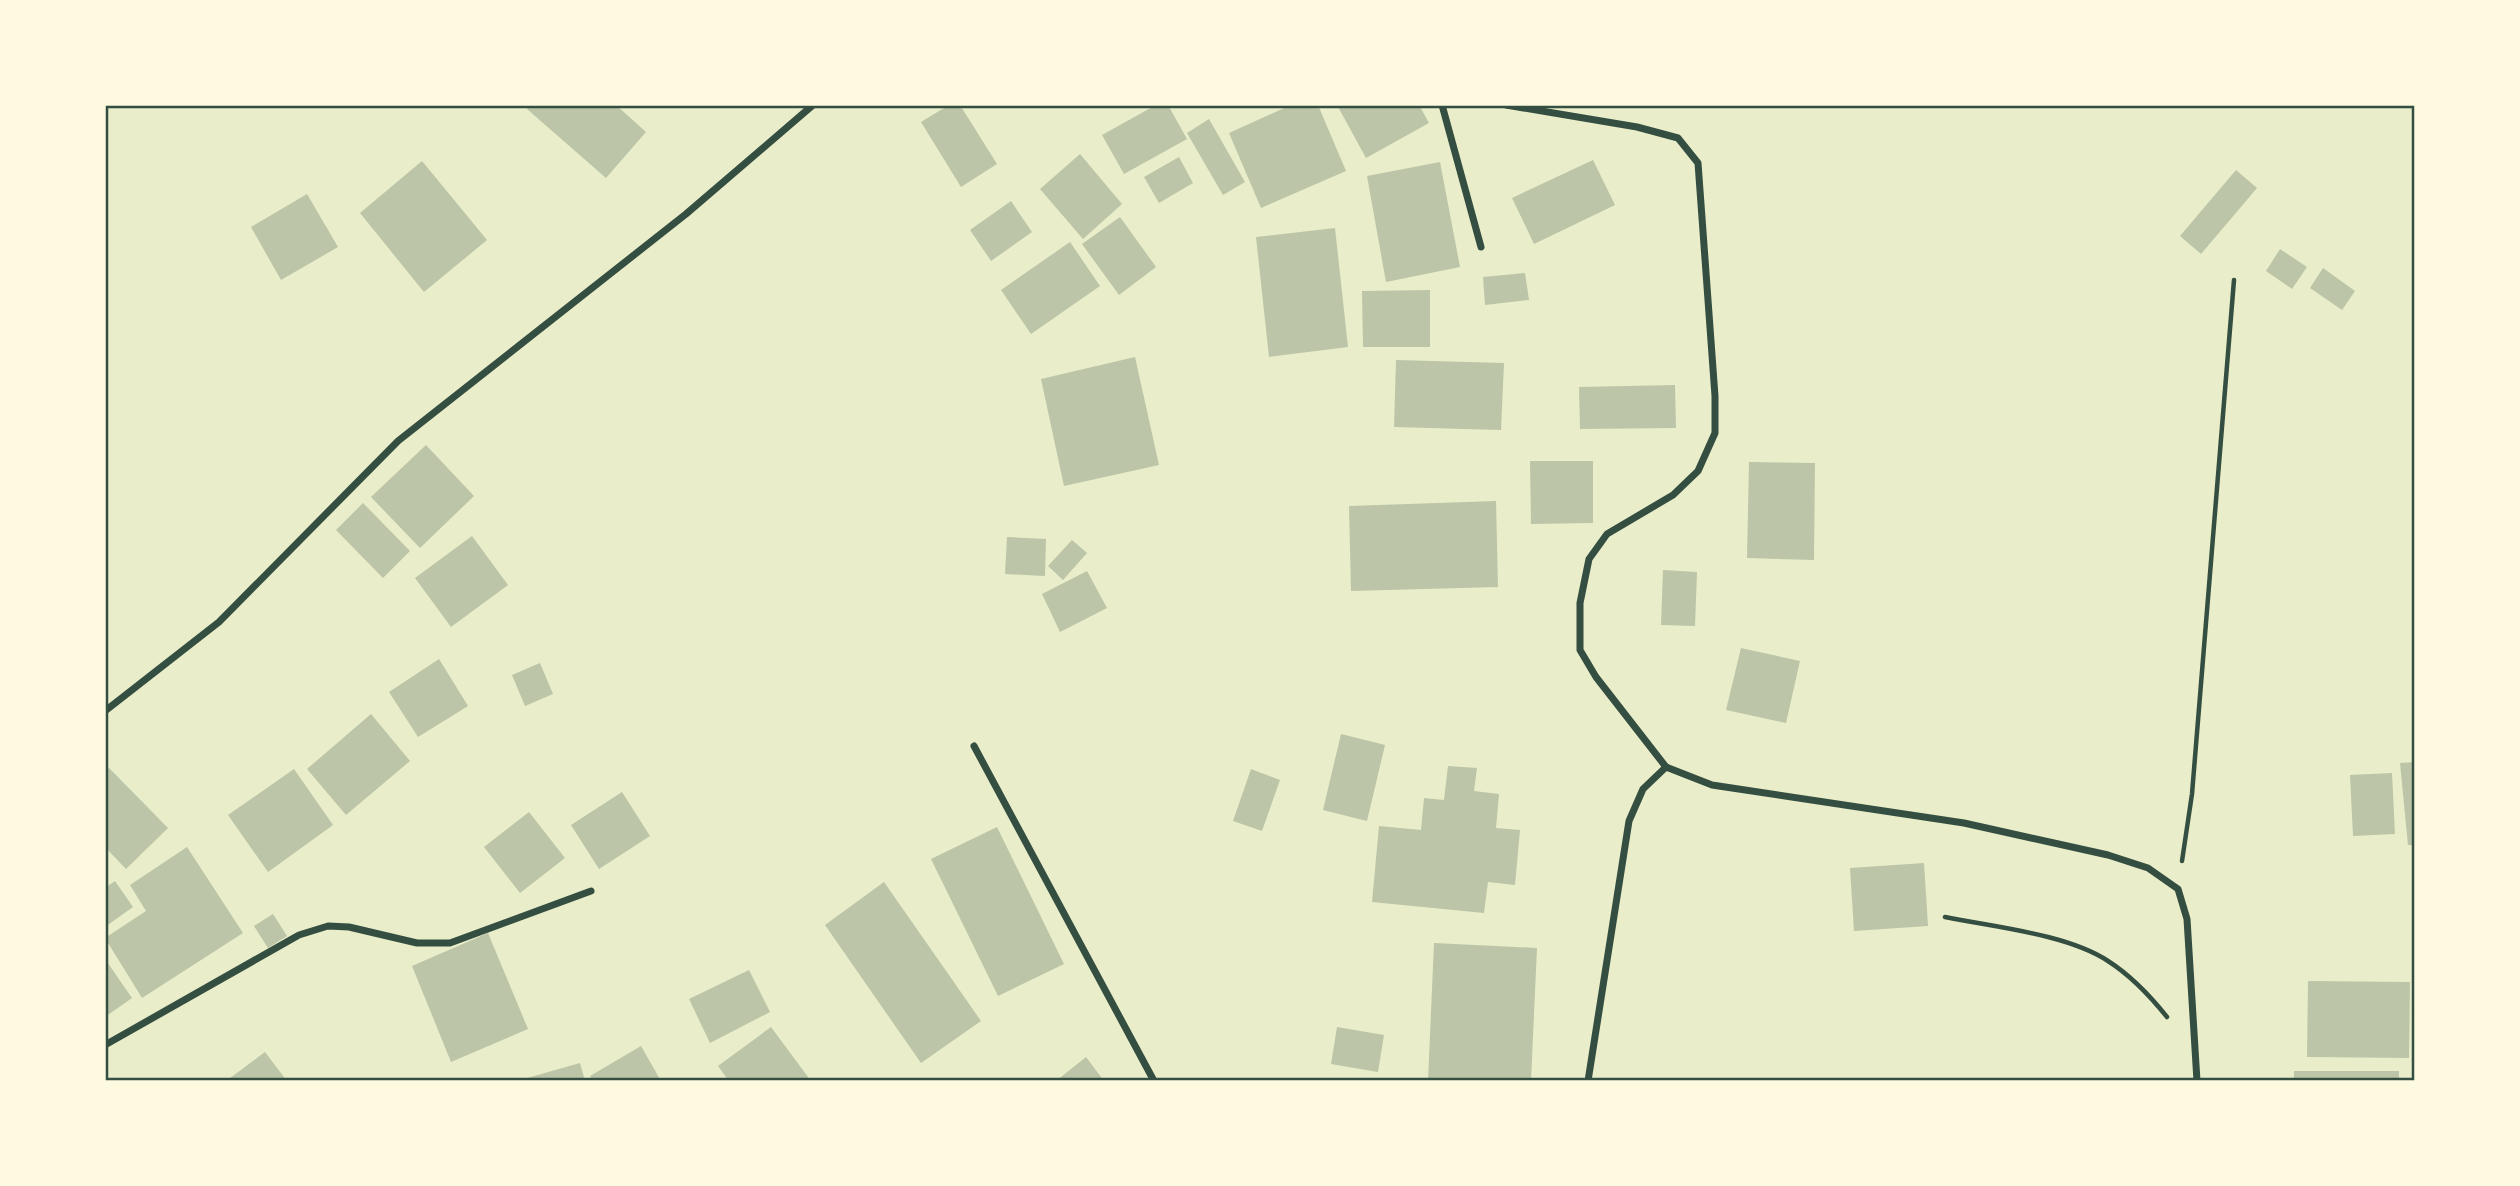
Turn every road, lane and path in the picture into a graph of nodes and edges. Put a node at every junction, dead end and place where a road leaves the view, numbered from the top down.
1 (813, 105) edge
2 (1442, 105) edge
3 (1506, 105) edge
4 (1481, 247) dead end
5 (2234, 280) dead end
6 (105, 711) edge
7 (974, 746) dead end
8 (1666, 767) junction
9 (2178, 889) junction
10 (592, 891) dead end
11 (1945, 917) dead end
12 (105, 1045) edge
13 (2194, 1051) junction
14 (1154, 1081) edge
15 (1588, 1081) edge
16 (2197, 1081) edge

1 - 6 street
2 - 4 street
3 - 8 street
5 - 9 path
7 - 14 street
8 - 9 street
8 - 15 street
9 - 13 street
10 - 12 street
11 - 13 path
13 - 16 street

